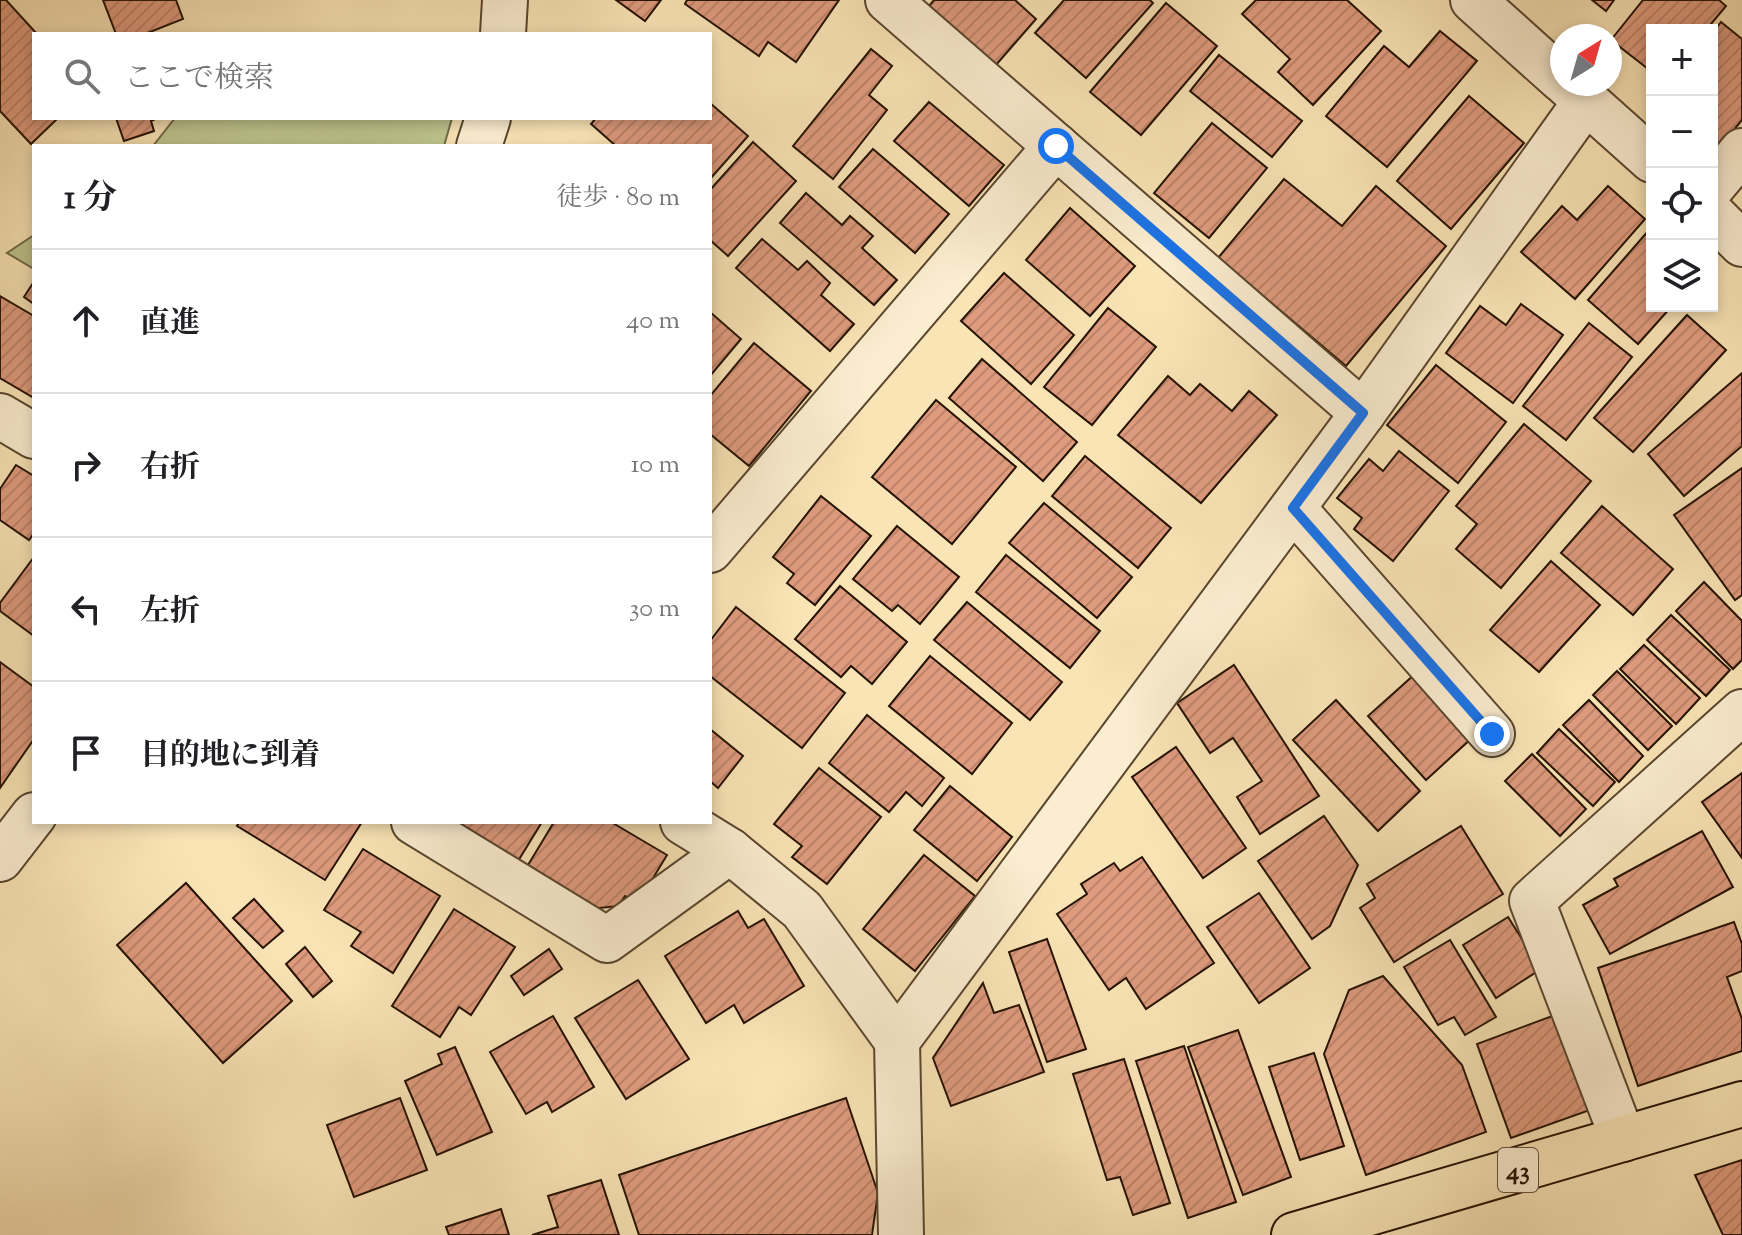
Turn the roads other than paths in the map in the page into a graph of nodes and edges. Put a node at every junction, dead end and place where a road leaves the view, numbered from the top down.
1 (505, 0) edge
2 (888, 0) edge
3 (1473, 0) edge
4 (503, 32) edge
5 (1550, 68) edge
6 (1567, 96) edge
7 (1581, 96) edge
8 (487, 120) edge
9 (480, 144) edge
10 (1056, 146) junction
11 (1742, 151) edge
12 (1646, 155) edge
13 (1718, 180) edge
14 (1718, 220) edge
15 (1742, 244) edge
16 (1363, 413) junction
17 (0, 416) edge
18 (32, 435) edge
19 (1293, 508) junction
20 (712, 548) edge
21 (1742, 712) edge
22 (1492, 734) dead end
23 (32, 818) edge
24 (417, 824) edge
25 (686, 824) edge
26 (730, 851) junction
27 (0, 859) edge
28 (897, 1041) junction
29 (1742, 1104) edge
30 (1623, 1139) junction
31 (901, 1235) edge
32 (1294, 1235) edge

1 - 4 street
2 - 10 street
3 - 5 street
6 - 16 street
7 - 12 street
8 - 9 street
10 - 16 street
10 - 20 street
11 - 13 street
14 - 15 street
16 - 19 street
17 - 18 street
19 - 22 street
19 - 28 street
21 - 30 street
23 - 27 street
24 - 26 street
25 - 26 street
26 - 28 street
28 - 31 street
29 - 30 main road, 43
30 - 32 main road, 43

